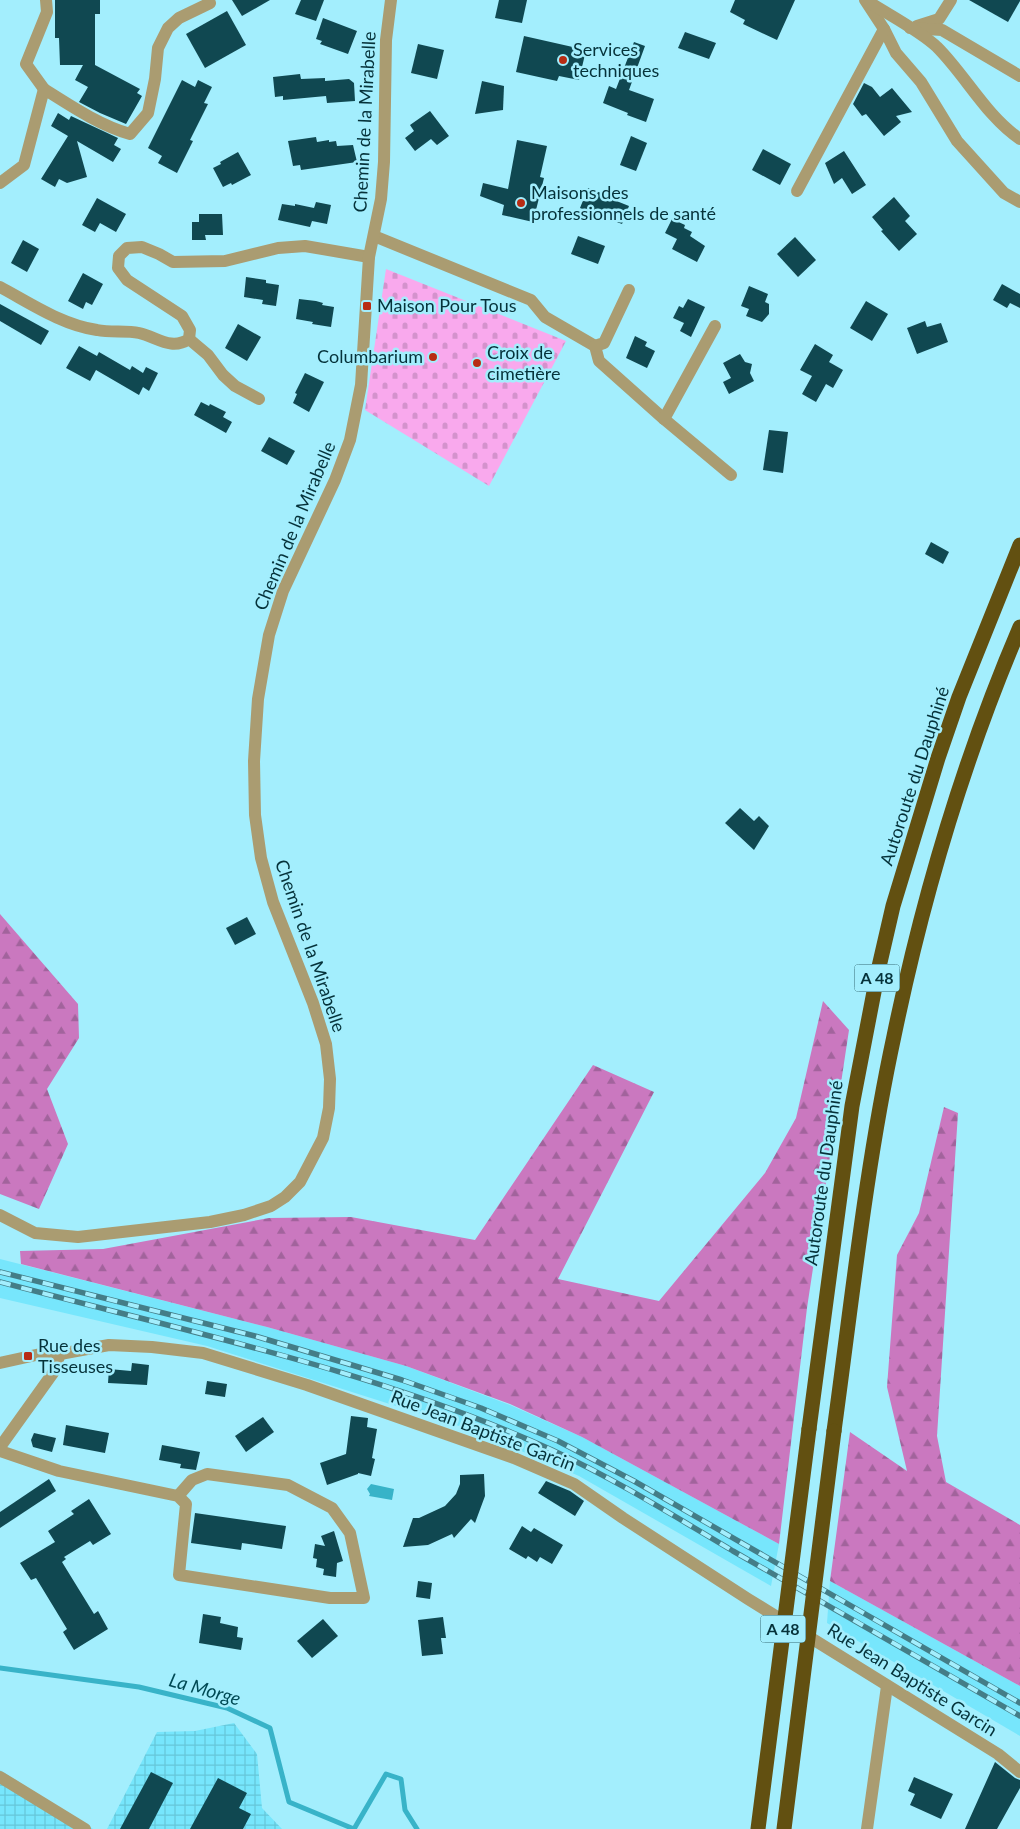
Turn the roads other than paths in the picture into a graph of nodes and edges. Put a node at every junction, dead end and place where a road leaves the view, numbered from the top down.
1 (46, 0) edge
2 (391, 0) edge
3 (865, 0) edge
4 (950, 0) edge
5 (210, 3) dead end
6 (910, 28) junction
7 (884, 29) junction
8 (1020, 76) edge
9 (44, 89) junction
10 (1020, 139) edge
11 (0, 183) edge
12 (797, 191) dead end
13 (1020, 202) edge
14 (374, 236) junction
15 (370, 257) junction
16 (0, 287) edge
17 (630, 290) dead end
18 (715, 326) dead end
19 (189, 339) junction
20 (595, 346) junction
21 (260, 399) dead end
22 (664, 419) junction
23 (731, 475) dead end
24 (1020, 545) edge
25 (1020, 627) edge
26 (0, 1215) edge
27 (60, 1354) junction
28 (0, 1363) edge
29 (0, 1447) edge
30 (0, 1451) edge
31 (178, 1496) junction
32 (887, 1686) junction
33 (1020, 1772) edge
34 (0, 1777) edge
35 (84, 1829) edge
36 (758, 1829) edge
37 (784, 1829) edge
38 (867, 1829) edge

1 - 9 street
2 - 14 street, Chemin de la Mirabelle
3 - 6 street
3 - 7 street
4 - 6 street
5 - 9 street
6 - 8 street
6 - 10 street
7 - 12 street
7 - 13 street
9 - 11 street
14 - 15 street, Chemin de la Mirabelle
14 - 20 street
15 - 19 street
15 - 26 street, Chemin de la Mirabelle
16 - 19 street
17 - 20 street
18 - 22 street
19 - 21 street
20 - 22 street
22 - 23 street
24 - 36 highway, Autoroute du Dauphiné / A 48, bridge
25 - 37 highway, A 48, bridge
27 - 28 street, Rue Jean Baptiste Garcin
27 - 29 street
27 - 32 street, Rue Jean Baptiste Garcin
30 - 31 street
31 - 31 street
32 - 33 street, Rue Jean Baptiste Garcin
32 - 38 street
34 - 35 street

